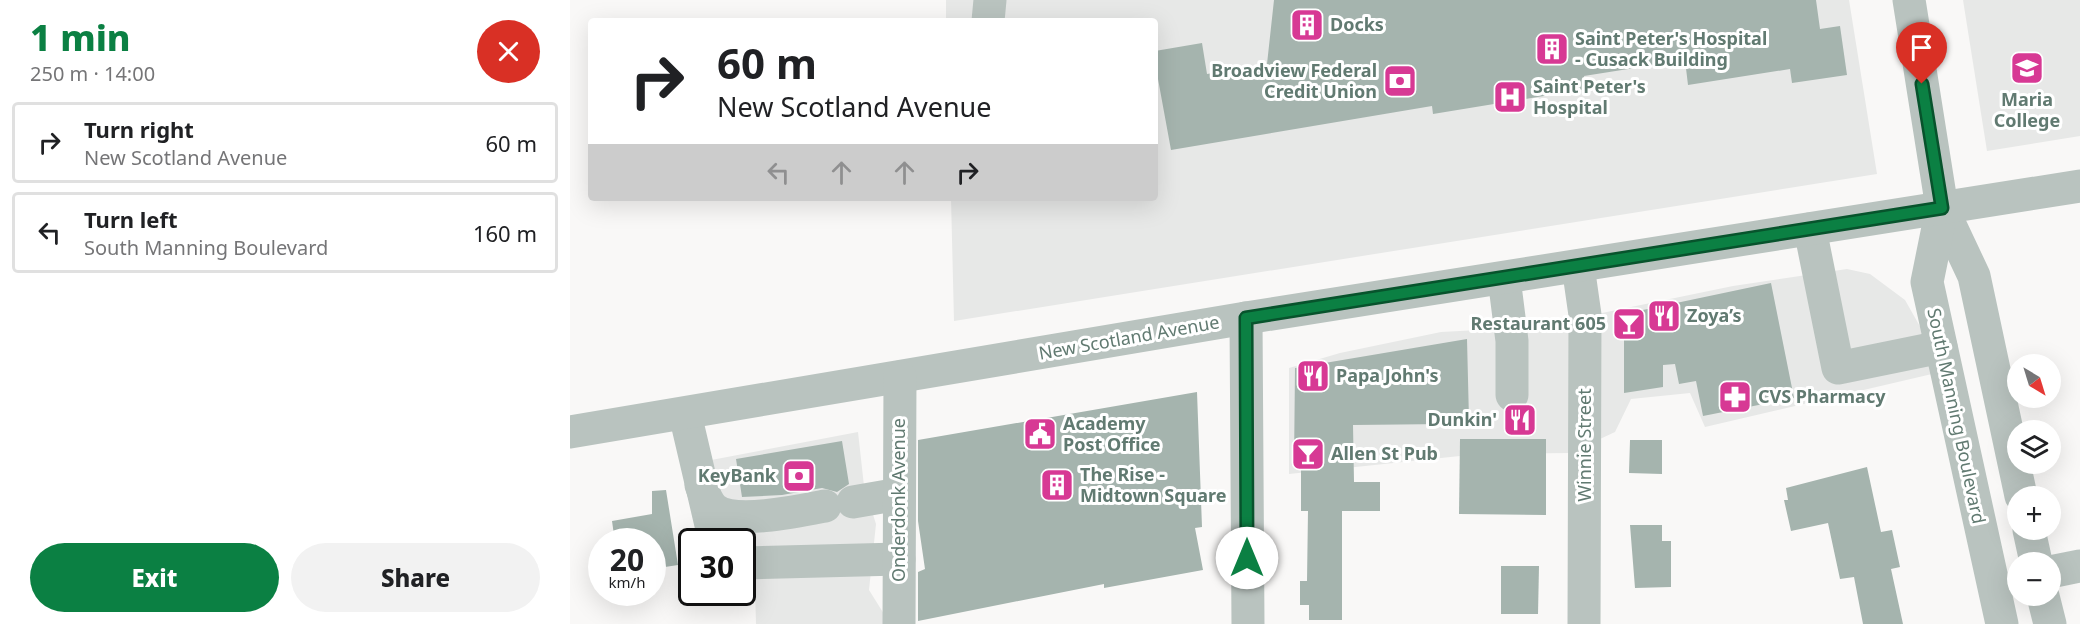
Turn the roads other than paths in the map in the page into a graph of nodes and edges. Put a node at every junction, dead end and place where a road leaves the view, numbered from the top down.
1 (990, 0) edge
2 (1909, 0) edge
3 (988, 18) edge
4 (2080, 186) edge
5 (1942, 208) junction
6 (1810, 229) junction
7 (1578, 267) junction
8 (1504, 278) junction
9 (1246, 318) junction
10 (1941, 346) junction
11 (900, 377) junction
12 (1512, 395) dead end
13 (685, 414) junction
14 (570, 432) edge
15 (701, 484) junction
16 (2019, 486) edge
17 (899, 494) junction
18 (712, 528) edge
19 (899, 559) junction
20 (756, 563) edge
21 (2080, 566) edge
22 (2061, 570) edge
23 (2005, 582) edge
24 (2046, 606) edge
25 (899, 624) edge
26 (1248, 624) edge
27 (1584, 624) edge
28 (2002, 624) edge
29 (2050, 624) edge

1 - 3 street
2 - 5 street, South Manning Boulevard
4 - 5 street, New Scotland Avenue
5 - 6 street, New Scotland Avenue
5 - 10 street, South Manning Boulevard
5 - 16 street, South Manning Boulevard
6 - 7 street, New Scotland Avenue
6 - 10 street
7 - 8 street, New Scotland Avenue
7 - 27 street, Winnie Street
8 - 9 street, New Scotland Avenue
8 - 12 street
9 - 11 street, New Scotland Avenue
9 - 26 street
10 - 23 street, South Manning Boulevard
11 - 13 street, New Scotland Avenue
11 - 17 street, Onderdonk Avenue
13 - 14 street, New Scotland Avenue
13 - 15 street
15 - 17 street
15 - 18 street
17 - 19 street, Onderdonk Avenue
19 - 20 street
19 - 25 street, Onderdonk Avenue
21 - 22 street
23 - 28 street, South Manning Boulevard
24 - 29 street

